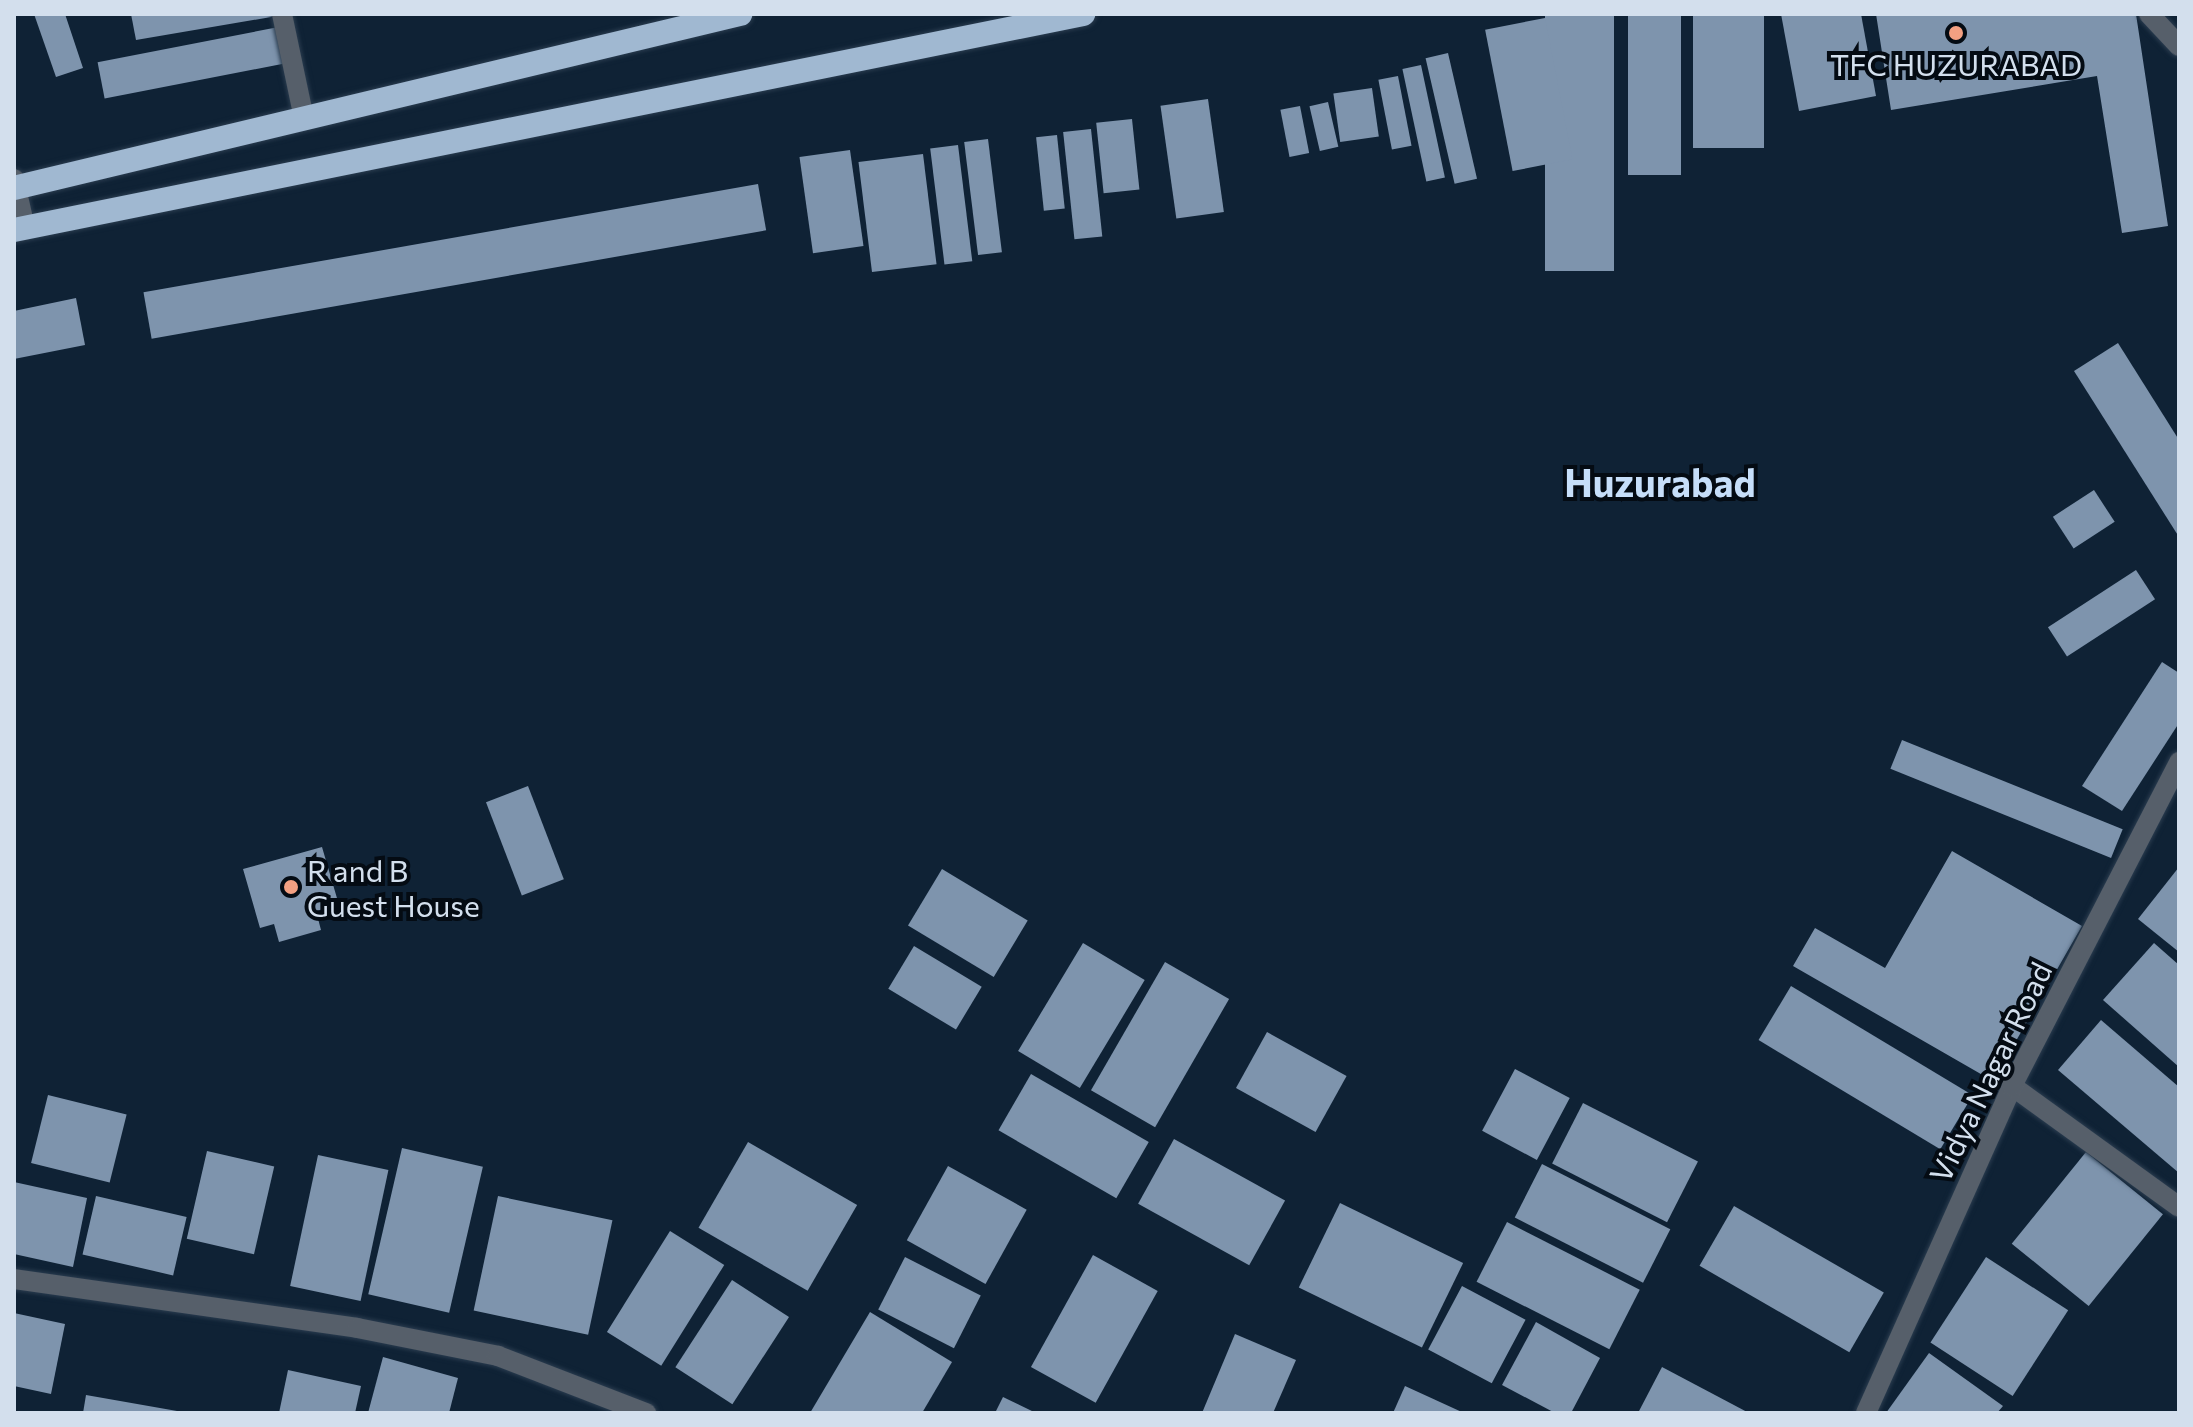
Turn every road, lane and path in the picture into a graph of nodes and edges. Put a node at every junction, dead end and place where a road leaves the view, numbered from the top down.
1 (282, 14) edge
2 (740, 14) edge
3 (1083, 14) edge
4 (2149, 14) edge
5 (2179, 46) edge
6 (304, 118) junction
7 (15, 185) edge
8 (19, 229) edge
9 (2179, 762) edge
10 (2012, 1086) junction
11 (2179, 1207) edge
12 (14, 1279) edge
13 (646, 1413) edge
14 (1866, 1413) edge

1 - 6 street
2 - 6 highway
3 - 8 highway
4 - 5 street
6 - 7 highway
7 - 8 street
9 - 10 street, Vidya Nagar Road
10 - 11 street
10 - 14 street, Vidya Nagar Road
12 - 13 street

